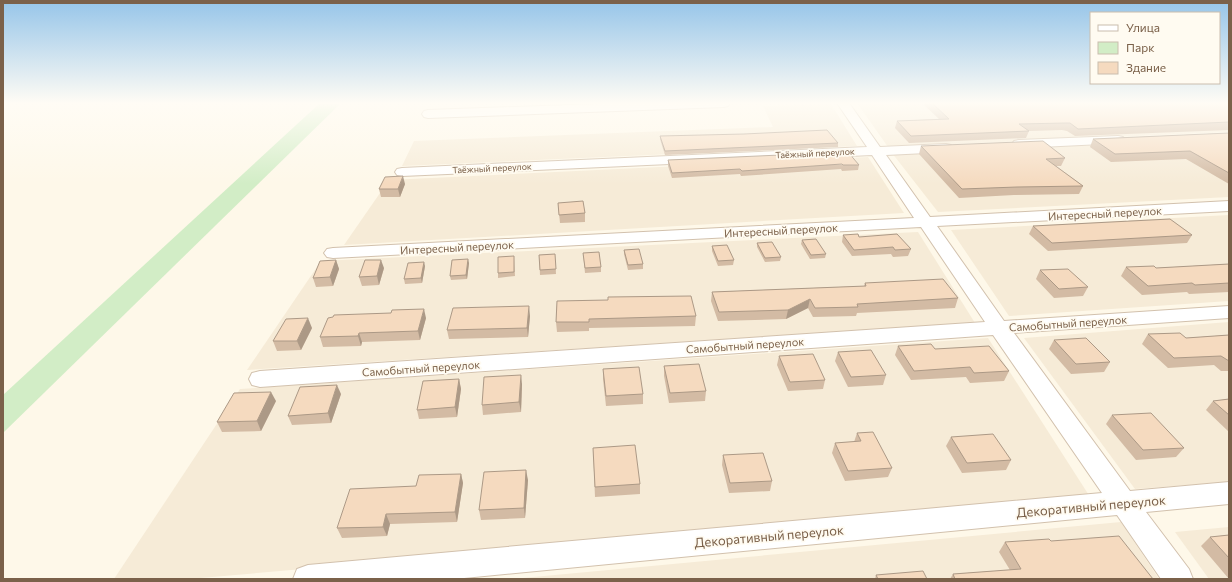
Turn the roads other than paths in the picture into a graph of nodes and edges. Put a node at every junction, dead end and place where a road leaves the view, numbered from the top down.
1 (862, 130) edge
2 (1135, 139) edge
3 (1002, 145) edge
4 (963, 147) edge
5 (877, 151) junction
6 (402, 172) dead end
7 (1229, 206) edge
8 (925, 222) junction
9 (333, 253) dead end
10 (1229, 312) edge
11 (999, 328) junction
12 (260, 379) dead end
13 (1229, 493) edge
14 (1124, 502) junction
15 (308, 579) edge
16 (1178, 579) edge

1 - 5 street
2 - 3 street
4 - 5 street, Таёжный переулок
5 - 6 street, Таёжный переулок
5 - 8 street
7 - 8 street, Интересный переулок
8 - 9 street, Интересный переулок
8 - 11 street
10 - 11 street, Самобытный переулок
11 - 12 street, Самобытный переулок
11 - 14 street
13 - 14 street, Декоративный переулок
14 - 15 street, Декоративный переулок
14 - 16 street

